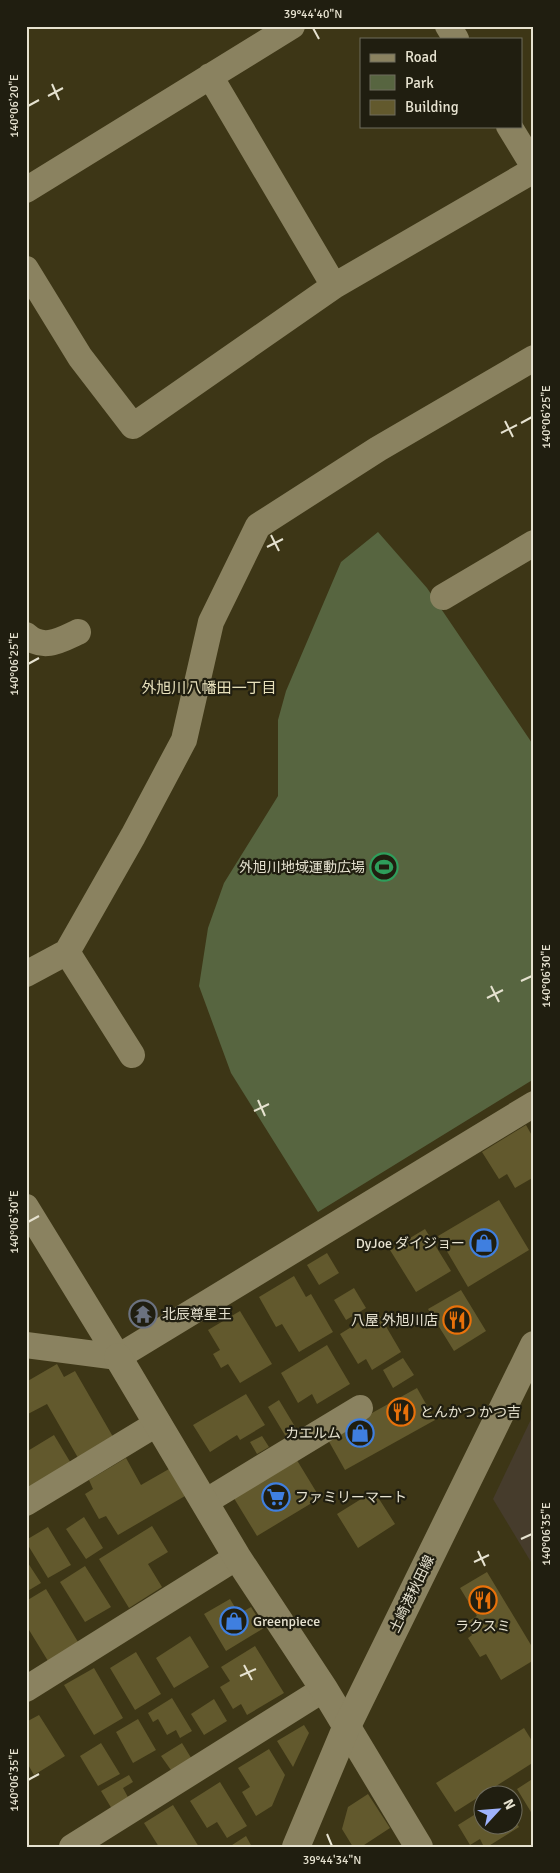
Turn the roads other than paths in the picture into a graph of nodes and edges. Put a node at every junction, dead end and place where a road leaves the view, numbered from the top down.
1 (292, 26) edge
2 (448, 26) edge
3 (455, 38) edge
4 (210, 76) junction
5 (510, 128) edge
6 (534, 169) edge
7 (26, 190) edge
8 (26, 269) edge
9 (334, 286) junction
10 (534, 358) edge
11 (534, 543) edge
12 (443, 597) dead end
13 (78, 632) dead end
14 (26, 635) edge
15 (66, 952) junction
16 (26, 974) edge
17 (132, 1055) dead end
18 (534, 1104) edge
19 (26, 1207) edge
20 (26, 1345) edge
21 (534, 1345) edge
22 (118, 1357) junction
23 (360, 1408) dead end
24 (158, 1423) junction
25 (204, 1502) junction
26 (26, 1503) edge
27 (237, 1557) junction
28 (26, 1689) edge
29 (324, 1689) junction
30 (346, 1728) junction
31 (72, 1847) edge
32 (296, 1847) edge
33 (419, 1847) edge

1 - 4 street
2 - 3 street
4 - 7 street
4 - 9 street
5 - 6 street
6 - 9 street
8 - 9 street
10 - 15 street
11 - 12 street
13 - 14 street
15 - 16 street
15 - 17 street
18 - 22 street
19 - 22 street
20 - 22 street
21 - 30 street, 土崎港秋田線
22 - 24 street
23 - 25 street
24 - 25 street
24 - 26 street
25 - 27 street
27 - 28 street
27 - 29 street
29 - 30 street
29 - 31 street
30 - 32 street, 土崎港秋田線
30 - 33 street

